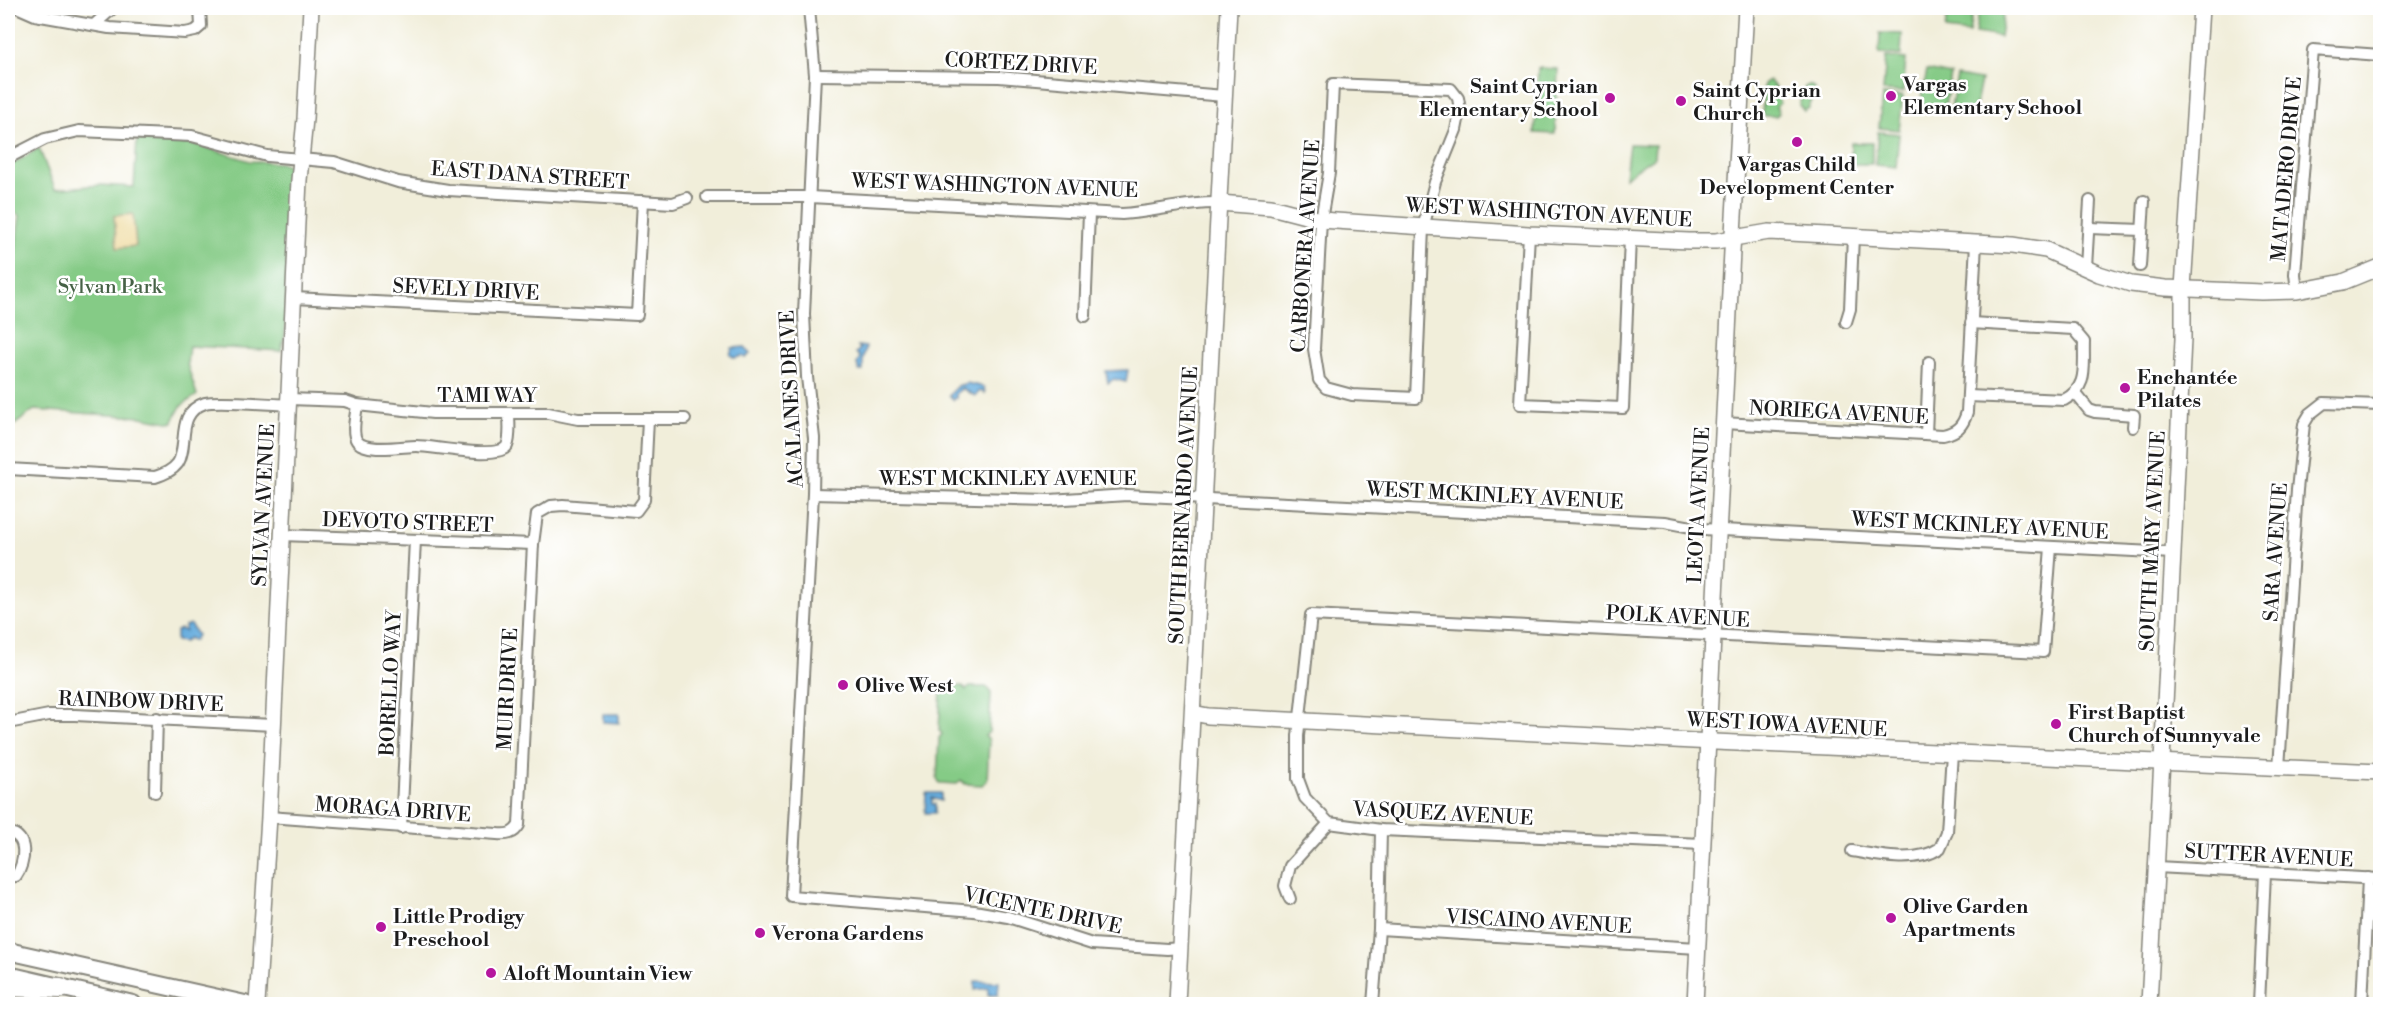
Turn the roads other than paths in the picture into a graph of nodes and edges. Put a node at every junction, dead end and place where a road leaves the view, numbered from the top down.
1 (19, 8) edge
2 (113, 8) edge
3 (200, 8) edge
4 (310, 8) edge
5 (809, 8) edge
6 (1228, 8) edge
7 (1746, 8) edge
8 (2201, 8) edge
9 (95, 24) junction
10 (2380, 55) edge
11 (815, 75) junction
12 (1224, 96) junction
13 (8, 158) edge
14 (301, 158) junction
15 (707, 197) dead end
16 (810, 197) junction
17 (687, 198) dead end
18 (643, 201) junction
19 (2090, 201) dead end
20 (2144, 201) dead end
21 (1219, 203) junction
22 (1089, 213) junction
23 (1321, 220) junction
24 (1423, 228) junction
25 (2089, 228) junction
26 (2142, 230) junction
27 (1529, 234) junction
28 (1854, 236) junction
29 (1732, 237) junction
30 (1630, 238) junction
31 (1976, 243) junction
32 (2140, 266) dead end
33 (2086, 267) junction
34 (2380, 267) edge
35 (2183, 288) junction
36 (2297, 291) junction
37 (294, 298) junction
38 (1085, 316) dead end
39 (1846, 322) dead end
40 (1971, 323) junction
41 (1929, 362) dead end
42 (2076, 394) junction
43 (1967, 399) junction
44 (289, 402) junction
45 (357, 405) junction
46 (2380, 405) edge
47 (509, 413) junction
48 (648, 419) junction
49 (685, 419) dead end
50 (1723, 423) junction
51 (2133, 427) dead end
52 (1926, 434) junction
53 (8, 470) edge
54 (813, 494) junction
55 (1204, 499) junction
56 (1718, 529) junction
57 (281, 535) junction
58 (415, 540) junction
59 (533, 544) junction
60 (2051, 547) junction
61 (2174, 553) junction
62 (1311, 615) joint
63 (1713, 636) junction
64 (1193, 713) junction
65 (158, 718) junction
66 (1300, 722) junction
67 (8, 723) edge
68 (274, 725) junction
69 (1708, 742) junction
70 (1952, 753) junction
71 (2162, 762) junction
72 (2278, 768) junction
73 (2380, 772) edge
74 (155, 792) dead end
75 (269, 817) junction
76 (1329, 823) junction
77 (401, 828) junction
78 (1381, 830) junction
79 (8, 833) edge
80 (513, 833) joint
81 (1703, 844) junction
82 (1852, 851) dead end
83 (2157, 867) junction
84 (2265, 873) junction
85 (8, 877) edge
86 (2368, 878) junction
87 (2380, 879) edge
88 (791, 896) joint
89 (1290, 899) dead end
90 (1379, 929) junction
91 (1180, 948) junction
92 (1698, 948) junction
93 (8, 951) edge
94 (8, 975) edge
95 (8, 986) edge
96 (61, 988) junction
97 (133, 1005) edge
98 (245, 1005) edge
99 (256, 1005) edge
100 (1177, 1005) edge
101 (1373, 1005) edge
102 (1695, 1005) edge
103 (2149, 1005) edge
104 (2259, 1005) edge
105 (2362, 1005) edge

1 - 9 street
2 - 9 street
3 - 9 street
4 - 14 street, SYLVAN AVENUE
5 - 11 street, ACALANES DRIVE
6 - 12 street, SOUTH BERNARDO AVENUE
7 - 29 street, LEOTA AVENUE
8 - 35 street, SOUTH MARY AVENUE
10 - 36 street, MATADERO DRIVE
11 - 12 street, CORTEZ DRIVE
11 - 16 street, ACALANES DRIVE
12 - 21 street, SOUTH BERNARDO AVENUE
13 - 14 street, EAST DANA STREET
14 - 18 street, EAST DANA STREET
14 - 37 street, SYLVAN AVENUE
15 - 16 street, WEST WASHINGTON AVENUE
16 - 22 street, WEST WASHINGTON AVENUE
16 - 54 street, ACALANES DRIVE
17 - 18 street, EAST DANA STREET
18 - 37 street, SEVELY DRIVE
19 - 25 street
20 - 26 street
21 - 22 street, WEST WASHINGTON AVENUE
21 - 23 street, WEST WASHINGTON AVENUE
21 - 55 street, SOUTH BERNARDO AVENUE
22 - 38 street
23 - 24 street, WEST WASHINGTON AVENUE
23 - 24 street, CARBONERA AVENUE
23 - 24 street, CARBONERA AVENUE
24 - 27 street, WEST WASHINGTON AVENUE
25 - 26 street
25 - 33 street
26 - 32 street
27 - 30 street, WEST WASHINGTON AVENUE
27 - 30 street
28 - 29 street, WEST WASHINGTON AVENUE
28 - 31 street, WEST WASHINGTON AVENUE
28 - 39 street
29 - 30 street, WEST WASHINGTON AVENUE
29 - 50 street, LEOTA AVENUE
31 - 33 street, WEST WASHINGTON AVENUE
31 - 40 street
33 - 35 street, WEST WASHINGTON AVENUE
34 - 36 street, WEST WASHINGTON AVENUE
35 - 36 street, WEST WASHINGTON AVENUE
35 - 61 street, SOUTH MARY AVENUE
37 - 44 street, SYLVAN AVENUE
40 - 42 street
40 - 43 street
41 - 52 street
42 - 43 street
42 - 51 street
43 - 52 street, NORIEGA AVENUE
44 - 45 street, TAMI WAY
44 - 53 street, TAMI WAY
44 - 57 street, SYLVAN AVENUE
45 - 47 street, TAMI WAY
45 - 47 street
46 - 72 street, SARA AVENUE
47 - 48 street, TAMI WAY
48 - 49 street, TAMI WAY
48 - 59 street, MUIR DRIVE
50 - 52 street, NORIEGA AVENUE
50 - 56 street, LEOTA AVENUE
54 - 55 street, WEST MCKINLEY AVENUE
54 - 88 street, ACALANES DRIVE
55 - 56 street, WEST MCKINLEY AVENUE
55 - 64 street, SOUTH BERNARDO AVENUE
56 - 60 street, WEST MCKINLEY AVENUE
56 - 63 street, LEOTA AVENUE
57 - 58 street, DEVOTO STREET
57 - 68 street, SYLVAN AVENUE
58 - 59 street, DEVOTO STREET
58 - 77 street, BORELLO WAY
59 - 80 street, MUIR DRIVE
60 - 61 street, WEST MCKINLEY AVENUE
60 - 63 street, POLK AVENUE
61 - 71 street, SOUTH MARY AVENUE
62 - 63 street, POLK AVENUE
62 - 66 street, VASQUEZ AVENUE
63 - 69 street, LEOTA AVENUE
64 - 66 street, WEST IOWA AVENUE
64 - 91 street, SOUTH BERNARDO AVENUE
65 - 67 street, RAINBOW DRIVE
65 - 68 street, RAINBOW DRIVE
65 - 74 street
66 - 69 street, WEST IOWA AVENUE
66 - 76 street, VASQUEZ AVENUE
68 - 75 street, SYLVAN AVENUE
69 - 70 street, WEST IOWA AVENUE
69 - 81 street, LEOTA AVENUE
70 - 71 street, WEST IOWA AVENUE
70 - 82 street
71 - 72 street, WEST IOWA AVENUE
71 - 83 street, SOUTH MARY AVENUE
72 - 73 street, WEST IOWA AVENUE
75 - 77 street, MORAGA DRIVE
75 - 99 street, SYLVAN AVENUE
76 - 78 street, VASQUEZ AVENUE
76 - 89 street
77 - 80 street, MORAGA DRIVE
78 - 81 street, VASQUEZ AVENUE
78 - 90 street
79 - 85 street
81 - 92 street, LEOTA AVENUE
83 - 84 street, SUTTER AVENUE
83 - 103 street, SOUTH MARY AVENUE
84 - 86 street, SUTTER AVENUE
84 - 104 street
86 - 87 street, SUTTER AVENUE
86 - 105 street
88 - 91 street, VICENTE DRIVE
90 - 92 street, VISCAINO AVENUE
90 - 101 street
91 - 100 street, SOUTH BERNARDO AVENUE
92 - 102 street, LEOTA AVENUE
93 - 98 main road
94 - 96 main road
95 - 96 highway
96 - 97 main road

